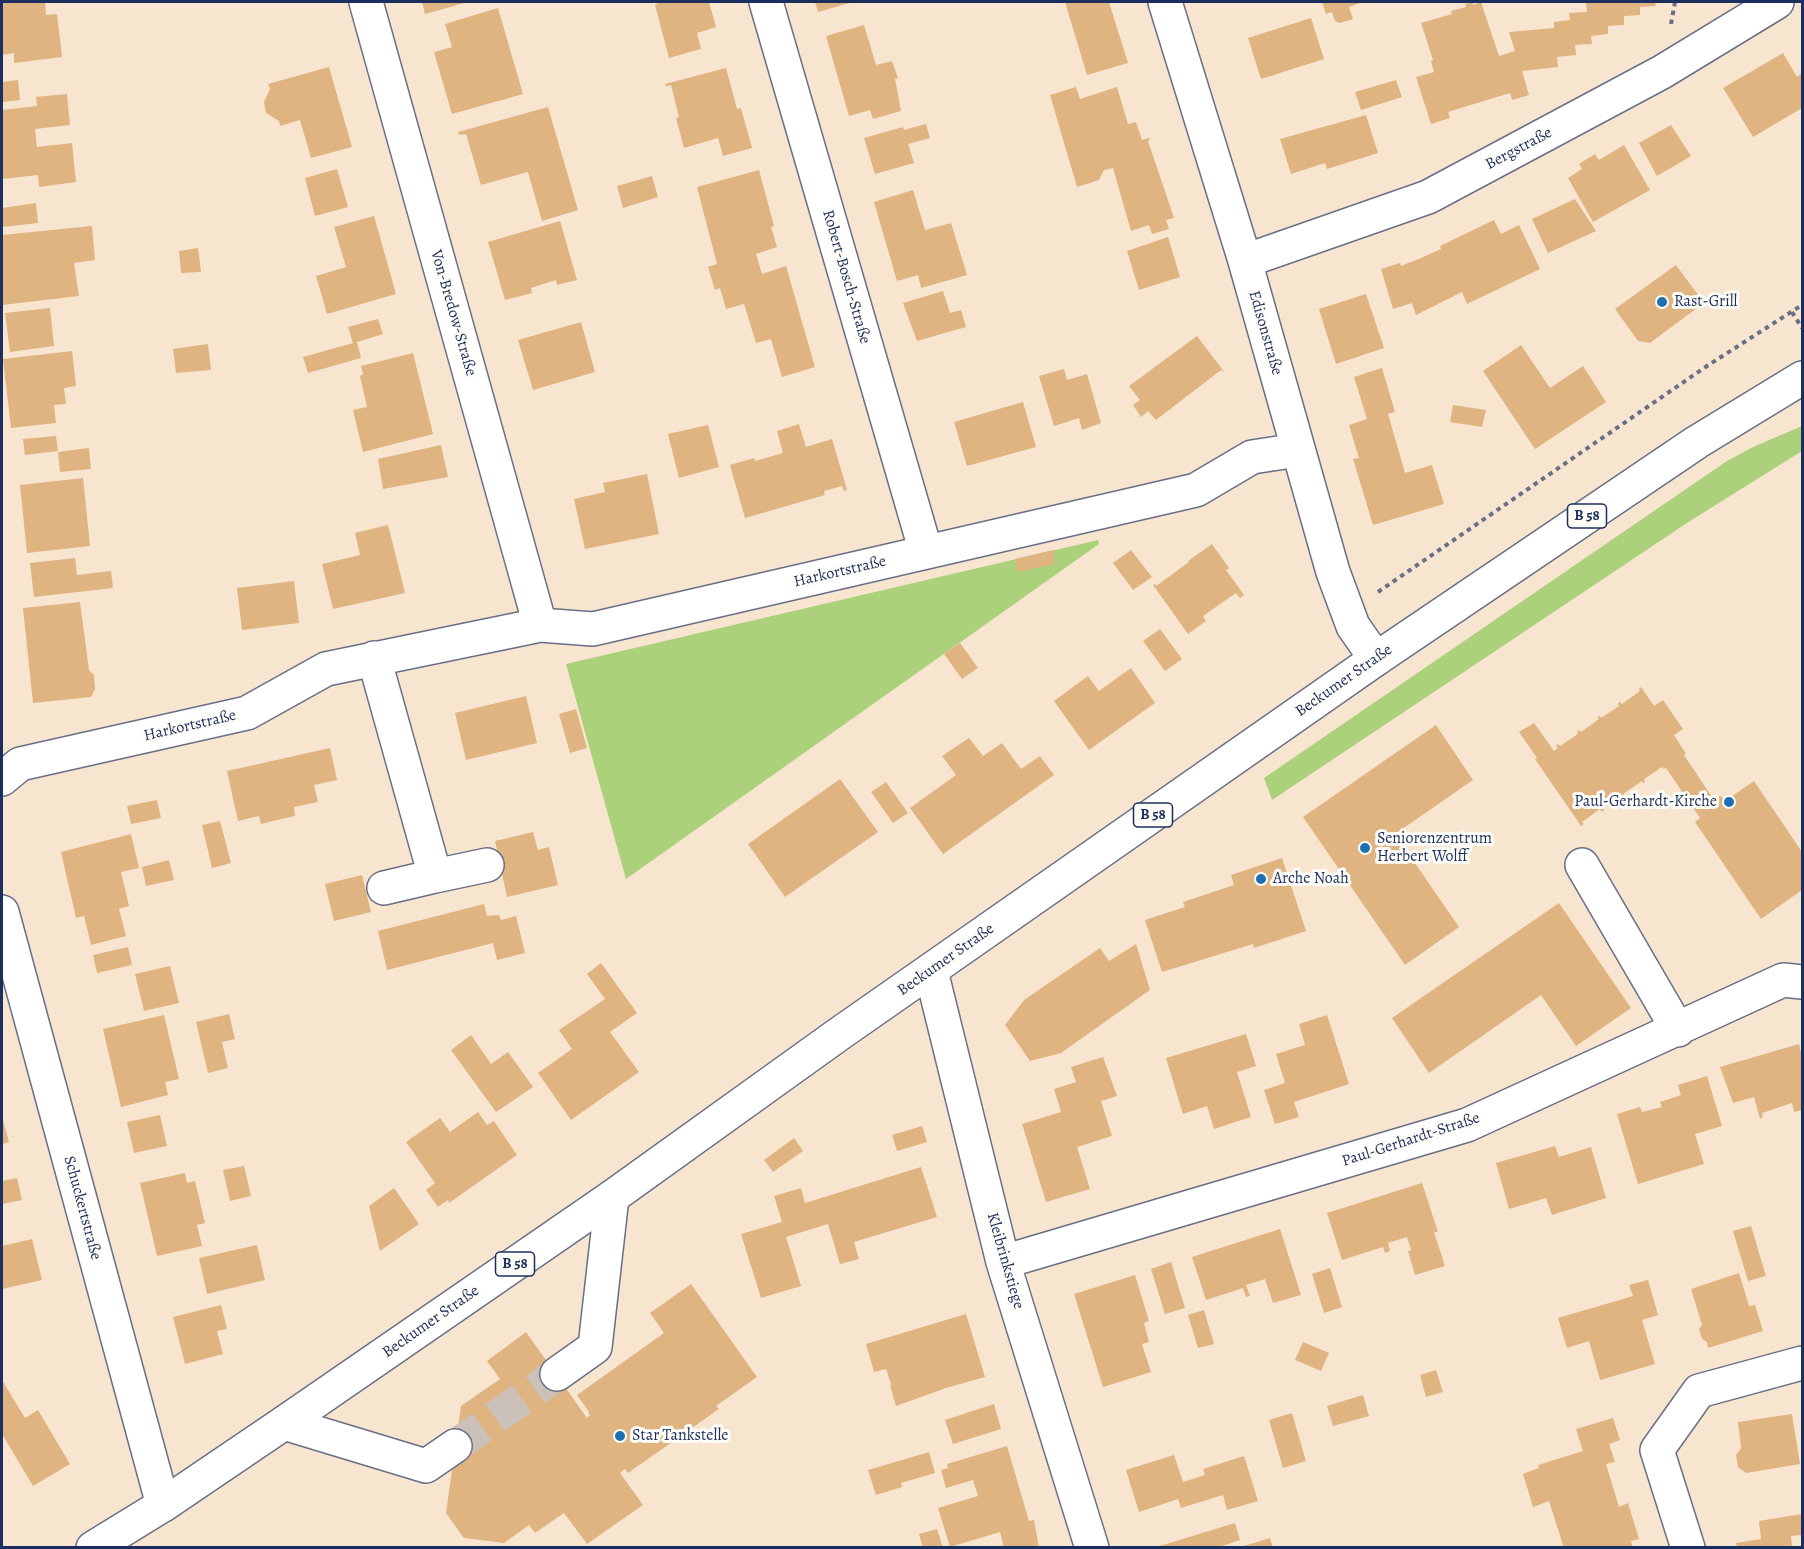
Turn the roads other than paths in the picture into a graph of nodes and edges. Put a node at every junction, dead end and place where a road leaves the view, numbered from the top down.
1 (366, 2) edge
2 (766, 2) edge
3 (1165, 2) edge
4 (1777, 2) edge
5 (1245, 261) junction
6 (1803, 378) edge
7 (1298, 450) junction
8 (926, 552) junction
9 (540, 625) junction
10 (374, 658) junction
11 (1376, 659) junction
12 (2, 779) edge
13 (487, 865) dead end
14 (1582, 865) dead end
15 (435, 876) junction
16 (384, 888) dead end
17 (2, 912) edge
18 (931, 971) junction
19 (1803, 982) edge
20 (1678, 1030) junction
21 (612, 1197) junction
22 (1004, 1262) junction
23 (1803, 1363) edge
24 (556, 1374) tunnel mouth
25 (284, 1423) junction
26 (455, 1446) tunnel mouth
27 (163, 1505) junction
28 (93, 1548) edge
29 (1092, 1548) edge
30 (1688, 1548) edge

1 - 9 street, Von-Bredow-Straße
2 - 8 street, Robert-Bosch-Straße
3 - 5 street, Edisonstraße
4 - 5 street, Bergstraße
5 - 7 street, Edisonstraße
6 - 11 street, Beckumer Straße / B 58
7 - 8 street, Harkortstraße
7 - 11 street, Edisonstraße
8 - 9 street, Harkortstraße
9 - 10 street, Harkortstraße
10 - 12 street, Harkortstraße
10 - 15 street
11 - 18 street, Beckumer Straße / B 58
13 - 15 street
14 - 20 street
15 - 16 street
17 - 27 street, Schuckertstraße
18 - 21 street, Beckumer Straße / B 58
18 - 22 street, Kleibrinkstiege
19 - 20 street, Paul-Gerhardt-Straße
20 - 22 street, Paul-Gerhardt-Straße
21 - 24 street
21 - 25 street, Beckumer Straße / B 58
22 - 29 street, Kleibrinkstiege
23 - 30 street
25 - 26 street
25 - 27 street, Beckumer Straße / B 58
27 - 28 street, Beckumer Straße / B 58

